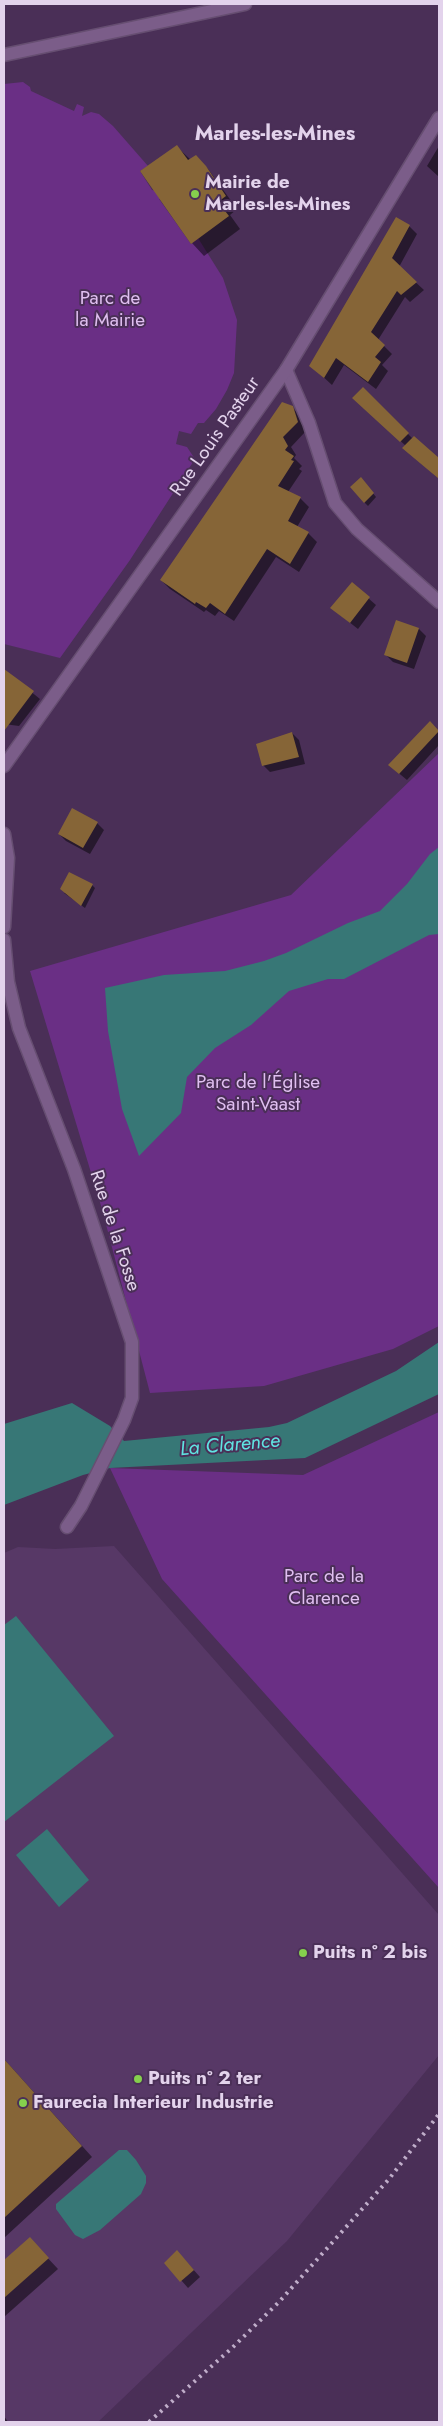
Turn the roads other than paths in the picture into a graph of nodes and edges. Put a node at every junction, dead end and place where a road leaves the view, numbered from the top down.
1 (245, 4) edge
2 (4, 55) edge
3 (439, 118) edge
4 (286, 370) junction
5 (439, 602) edge
6 (4, 766) edge
7 (4, 834) edge
8 (6, 888) edge
9 (4, 928) edge
10 (4, 940) edge
11 (67, 1527) dead end

1 - 2 street
3 - 4 street, Rue Louis Pasteur
4 - 5 street
4 - 6 street, Rue Louis Pasteur
7 - 8 street
8 - 9 street
10 - 11 street, Rue de la Fosse

